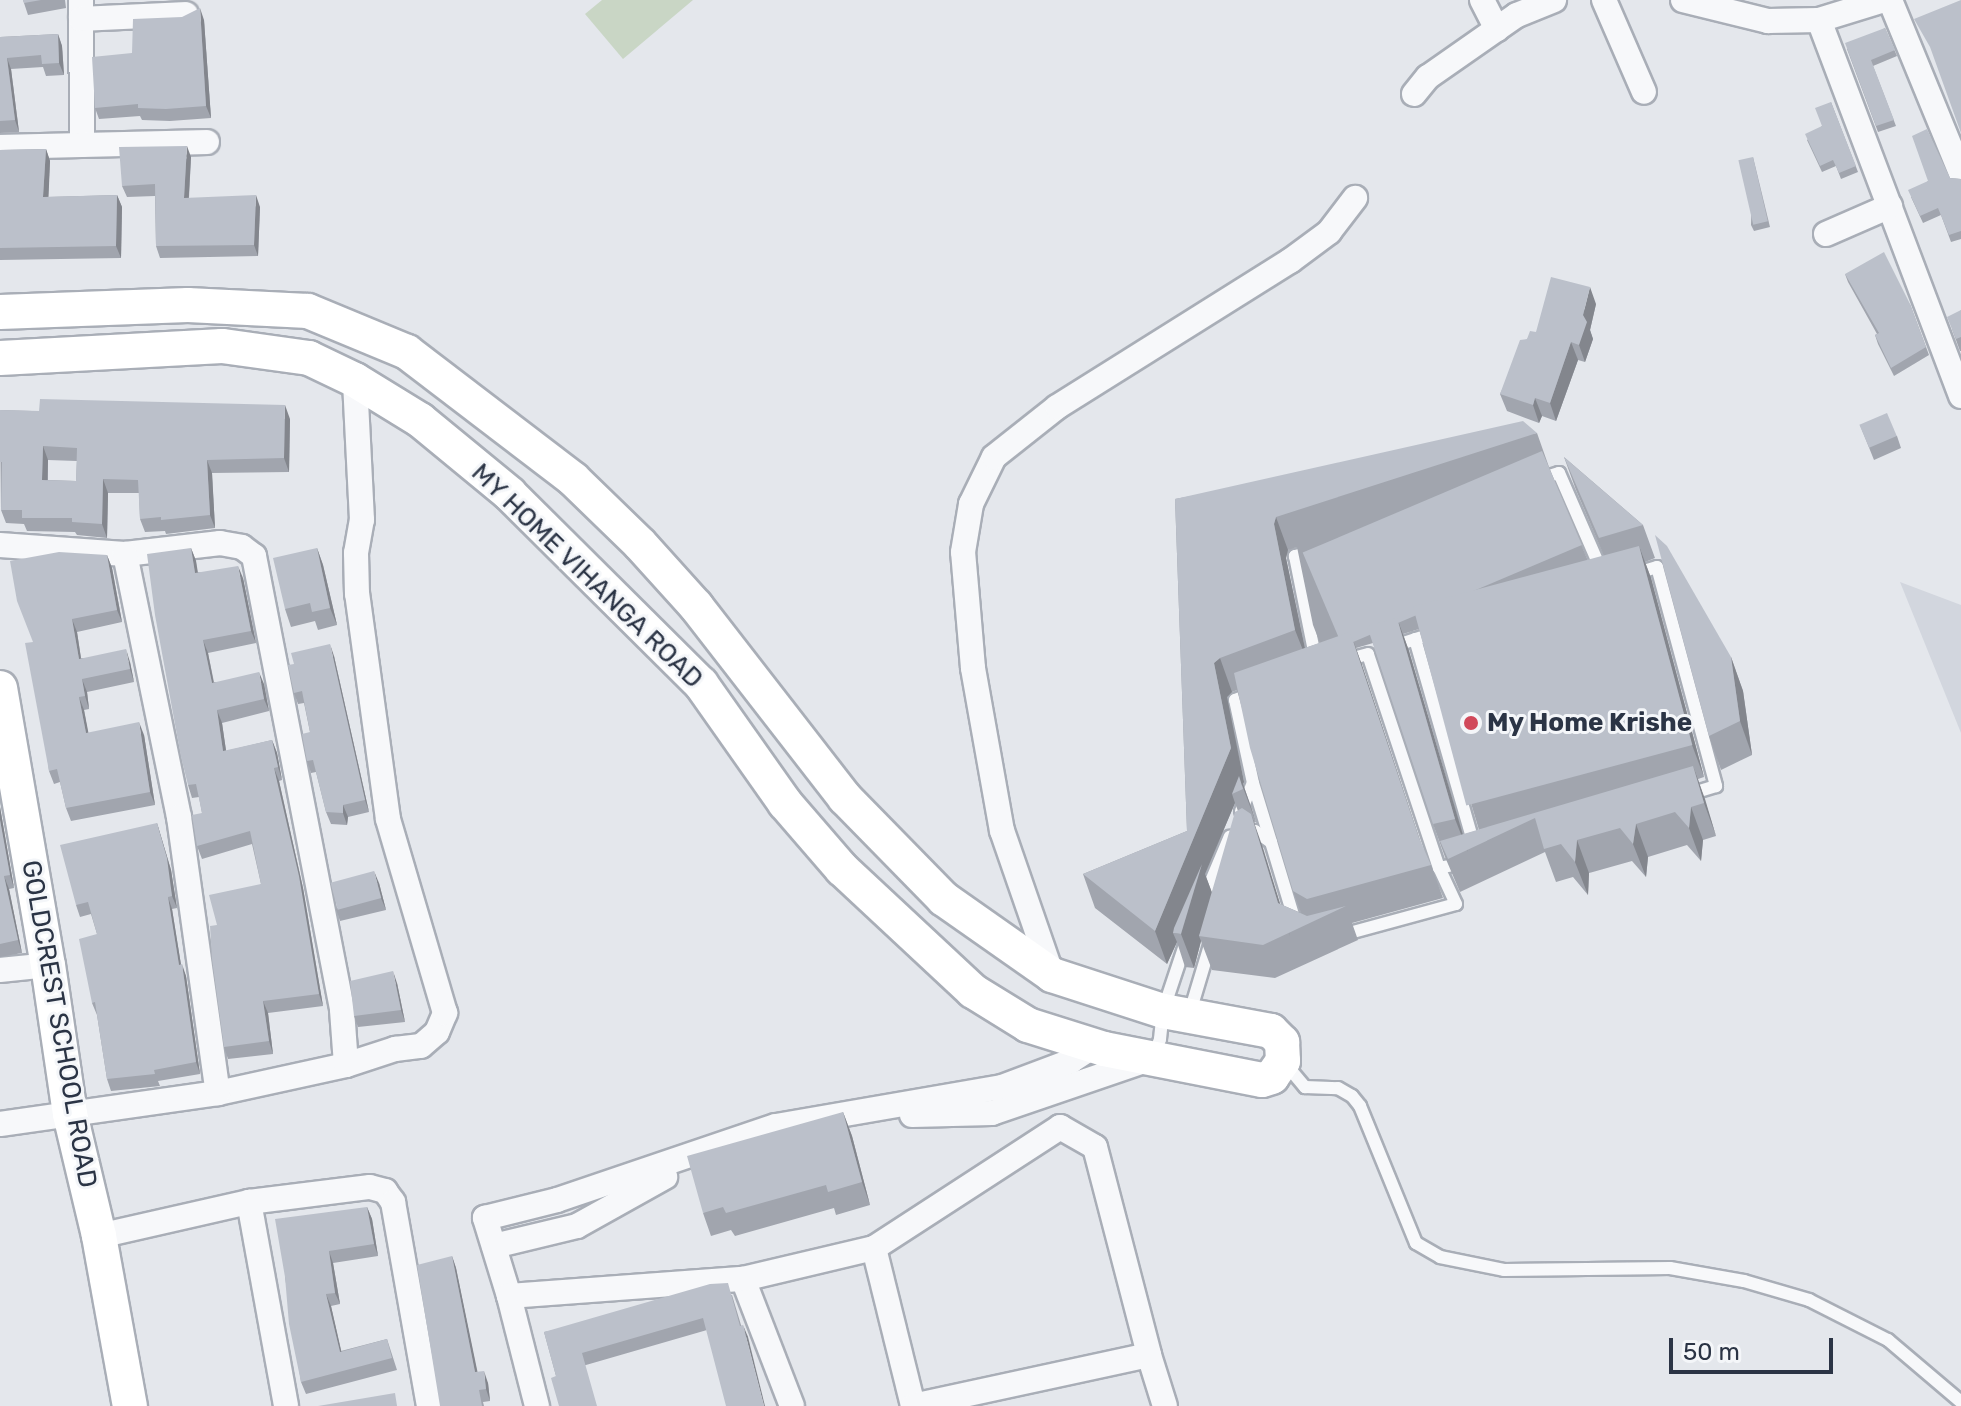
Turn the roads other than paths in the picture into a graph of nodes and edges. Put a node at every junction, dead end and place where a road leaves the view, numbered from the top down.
1 (1482, 0) edge
2 (1554, 0) edge
3 (1604, 0) edge
4 (1683, 0) edge
5 (1884, 0) edge
6 (1890, 0) edge
7 (1719, 5) edge
8 (81, 10) edge
9 (1763, 11) edge
10 (1834, 12) edge
11 (186, 14) edge
12 (1497, 29) junction
13 (1644, 92) dead end
14 (1414, 94) dead end
15 (207, 142) dead end
16 (82, 145) junction
17 (0, 147) edge
18 (1961, 173) edge
19 (1355, 198) dead end
20 (1890, 206) junction
21 (1826, 234) dead end
22 (0, 312) edge
23 (0, 358) edge
24 (355, 380) junction
25 (1961, 396) edge
26 (1529, 482) edge
27 (0, 545) edge
28 (1324, 547) edge
29 (125, 554) junction
30 (1606, 583) junction
31 (1592, 587) edge
32 (1444, 630) edge
33 (1415, 639) junction
34 (1368, 654) junction
35 (1318, 669) junction
36 (1304, 674) edge
37 (0, 688) edge
38 (1263, 689) edge
39 (1253, 783) junction
40 (1671, 800) edge
41 (1271, 842) junction
42 (1439, 868) junction
43 (1232, 869) edge
44 (1197, 915) edge
45 (1215, 927) edge
46 (1191, 930) edge
47 (1308, 936) edge
48 (1333, 937) edge
49 (48, 965) junction
50 (0, 970) edge
51 (1052, 975) junction
52 (1176, 1013) junction
53 (1094, 1046) junction
54 (1153, 1058) junction
55 (1283, 1061) junction
56 (346, 1065) junction
57 (218, 1093) junction
58 (70, 1114) junction
59 (0, 1124) edge
60 (249, 1202) junction
61 (99, 1236) junction
62 (494, 1246) junction
63 (874, 1248) junction
64 (743, 1279) junction
65 (509, 1296) junction
66 (1149, 1355) junction
67 (1961, 1402) edge
68 (130, 1406) edge
69 (286, 1406) edge
70 (429, 1406) edge
71 (537, 1406) edge
72 (792, 1406) edge
73 (1165, 1406) edge

1 - 12 street
2 - 12 street
3 - 13 street
4 - 7 street
5 - 10 street
6 - 18 street
7 - 9 street
8 - 11 street
8 - 16 street
9 - 10 street
10 - 20 street
12 - 14 street
15 - 16 street
16 - 17 street
19 - 51 street
20 - 21 street
20 - 25 street
22 - 51 street
23 - 24 street, MY HOME VIHANGA ROAD
24 - 53 street, MY HOME VIHANGA ROAD
24 - 56 street
26 - 30 lane
27 - 29 street
28 - 35 lane
29 - 56 street
29 - 57 street
30 - 31 lane
30 - 40 lane
32 - 33 lane
33 - 34 lane
33 - 42 lane
34 - 35 lane
34 - 42 lane
35 - 36 lane
37 - 49 street, GOLDCREST SCHOOL ROAD
38 - 39 lane
39 - 41 lane
39 - 44 lane
41 - 43 lane
41 - 47 lane
42 - 48 lane
45 - 52 lane
46 - 52 lane
49 - 50 street
49 - 58 street, GOLDCREST SCHOOL ROAD
51 - 52 street
52 - 54 lane
52 - 55 street
53 - 54 street, MY HOME VIHANGA ROAD
53 - 62 street
54 - 55 street, MY HOME VIHANGA ROAD
54 - 62 street
55 - 67 lane
56 - 57 street
57 - 58 street
58 - 59 street
58 - 61 street, GOLDCREST SCHOOL ROAD
60 - 61 street
60 - 69 street
60 - 70 street
61 - 68 street, GOLDCREST SCHOOL ROAD
62 - 65 street
63 - 64 street
63 - 66 street
63 - 66 street
64 - 65 street
64 - 72 street
65 - 71 street
66 - 73 street

